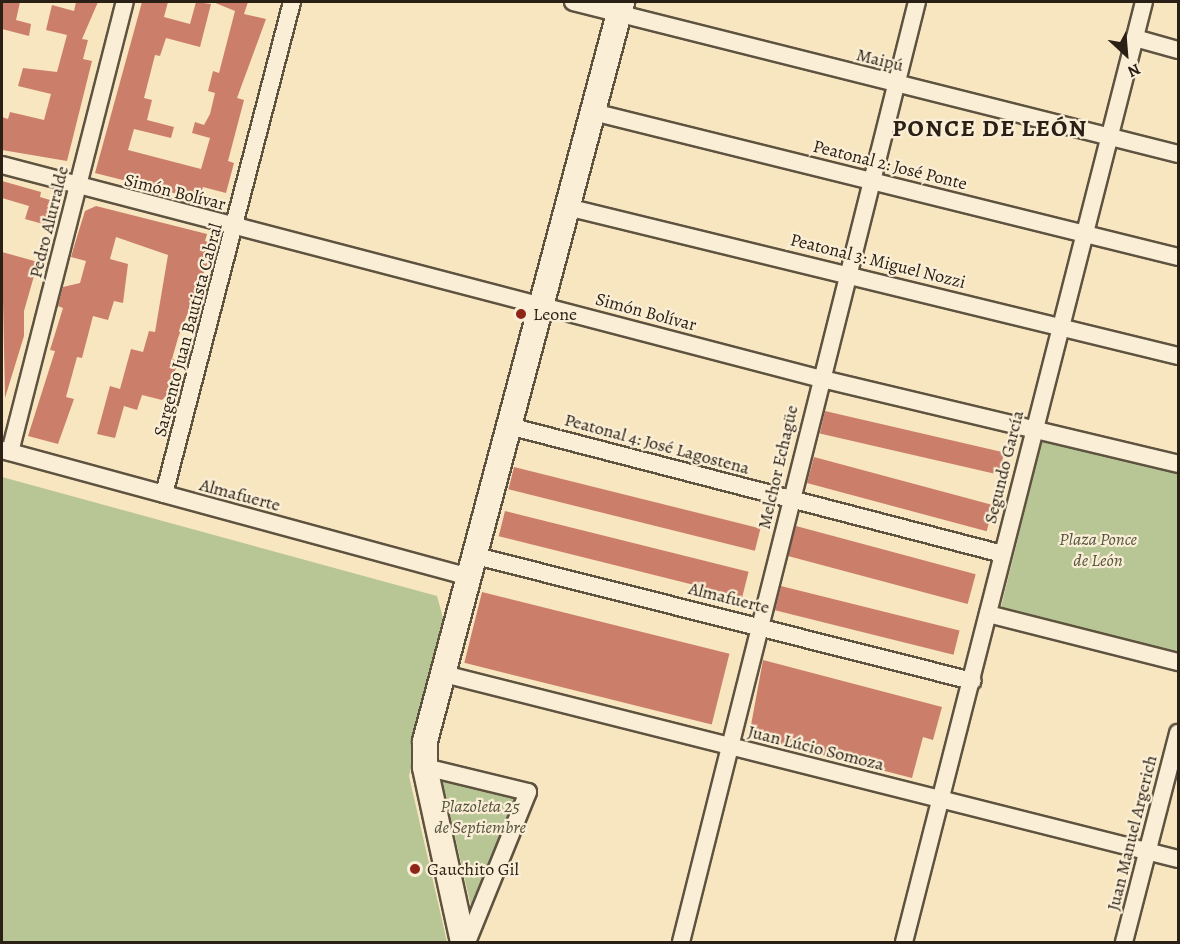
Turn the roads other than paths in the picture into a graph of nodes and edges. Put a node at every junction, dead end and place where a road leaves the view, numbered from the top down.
1 (125, 2) edge
2 (292, 2) edge
3 (573, 2) edge
4 (917, 2) edge
5 (1144, 2) edge
6 (620, 7) edge
7 (1135, 38) junction
8 (1179, 50) edge
9 (896, 84) junction
10 (593, 112) junction
11 (1109, 136) junction
12 (1179, 154) edge
13 (2, 165) edge
14 (871, 180) junction
15 (78, 187) junction
16 (567, 207) junction
17 (236, 227) junction
18 (1083, 234) junction
19 (1179, 257) edge
20 (847, 272) junction
21 (542, 305) junction
22 (1059, 327) junction
23 (1179, 356) edge
24 (818, 378) junction
25 (509, 426) junction
26 (1034, 428) junction
27 (6, 451) edge
28 (1179, 464) edge
29 (164, 494) junction
30 (790, 499) junction
31 (1003, 554) junction
32 (472, 567) junction
33 (988, 614) junction
34 (761, 626) junction
35 (1179, 662) edge
36 (444, 674) junction
37 (972, 681) junction
38 (1179, 733) edge
39 (732, 747) junction
40 (425, 767) junction
41 (940, 800) junction
42 (1147, 851) junction
43 (1179, 859) edge
44 (465, 942) edge
45 (681, 942) edge
46 (904, 942) edge
47 (1124, 942) edge

1 - 15 street, Pedro Alurralde
2 - 17 street, Sargento Juan Bautista Cabral
3 - 6 street, Maipú
4 - 9 street, Melchor Echagüe
5 - 7 street, Segundo García
6 - 9 street, Maipú
6 - 10 main road
7 - 8 street
7 - 11 street, Segundo García
9 - 11 street, Maipú
9 - 14 street, Melchor Echagüe
10 - 14 street, Peatonal 2: José Ponte
10 - 16 main road
11 - 12 street, Maipú
11 - 18 street, Segundo García
13 - 15 street, Simón Bolívar
14 - 18 street, Peatonal 2: José Ponte
14 - 20 street, Melchor Echagüe
15 - 17 street, Simón Bolívar
15 - 27 street, Pedro Alurralde
16 - 20 street, Peatonal 3: Miguel Nozzi
16 - 21 main road
17 - 21 street, Simón Bolívar
17 - 29 street, Sargento Juan Bautista Cabral
18 - 19 street, Peatonal 2: José Ponte
18 - 22 street, Segundo García
20 - 22 street, Peatonal 3: Miguel Nozzi
20 - 24 street, Melchor Echagüe
21 - 24 street, Simón Bolívar
21 - 25 main road
22 - 23 street, Peatonal 3: Miguel Nozzi
22 - 26 street, Segundo García
24 - 26 street, Simón Bolívar
24 - 30 street, Melchor Echagüe
25 - 30 street, Peatonal 4: José Lagostena
25 - 32 main road
26 - 28 street, Simón Bolívar
26 - 31 street, Segundo García
27 - 29 street, Almafuerte
29 - 32 street, Almafuerte
30 - 31 street, Peatonal 4: José Lagostena
30 - 34 street, Melchor Echagüe
31 - 33 street, Segundo García
32 - 34 street, Almafuerte
32 - 36 main road
33 - 35 street
33 - 37 street, Segundo García
34 - 37 street, Almafuerte
34 - 39 street, Melchor Echagüe
36 - 39 street, Juan Lúcio Somoza
36 - 40 main road
37 - 41 street, Segundo García
38 - 42 street, Juan Manuel Argerich
39 - 41 street, Juan Lúcio Somoza
39 - 45 street, Melchor Echagüe
40 - 44 main road
40 - 44 street
41 - 42 street, Juan Lúcio Somoza
41 - 46 street, Segundo García
42 - 43 street, Juan Lúcio Somoza
42 - 47 street, Juan Manuel Argerich

